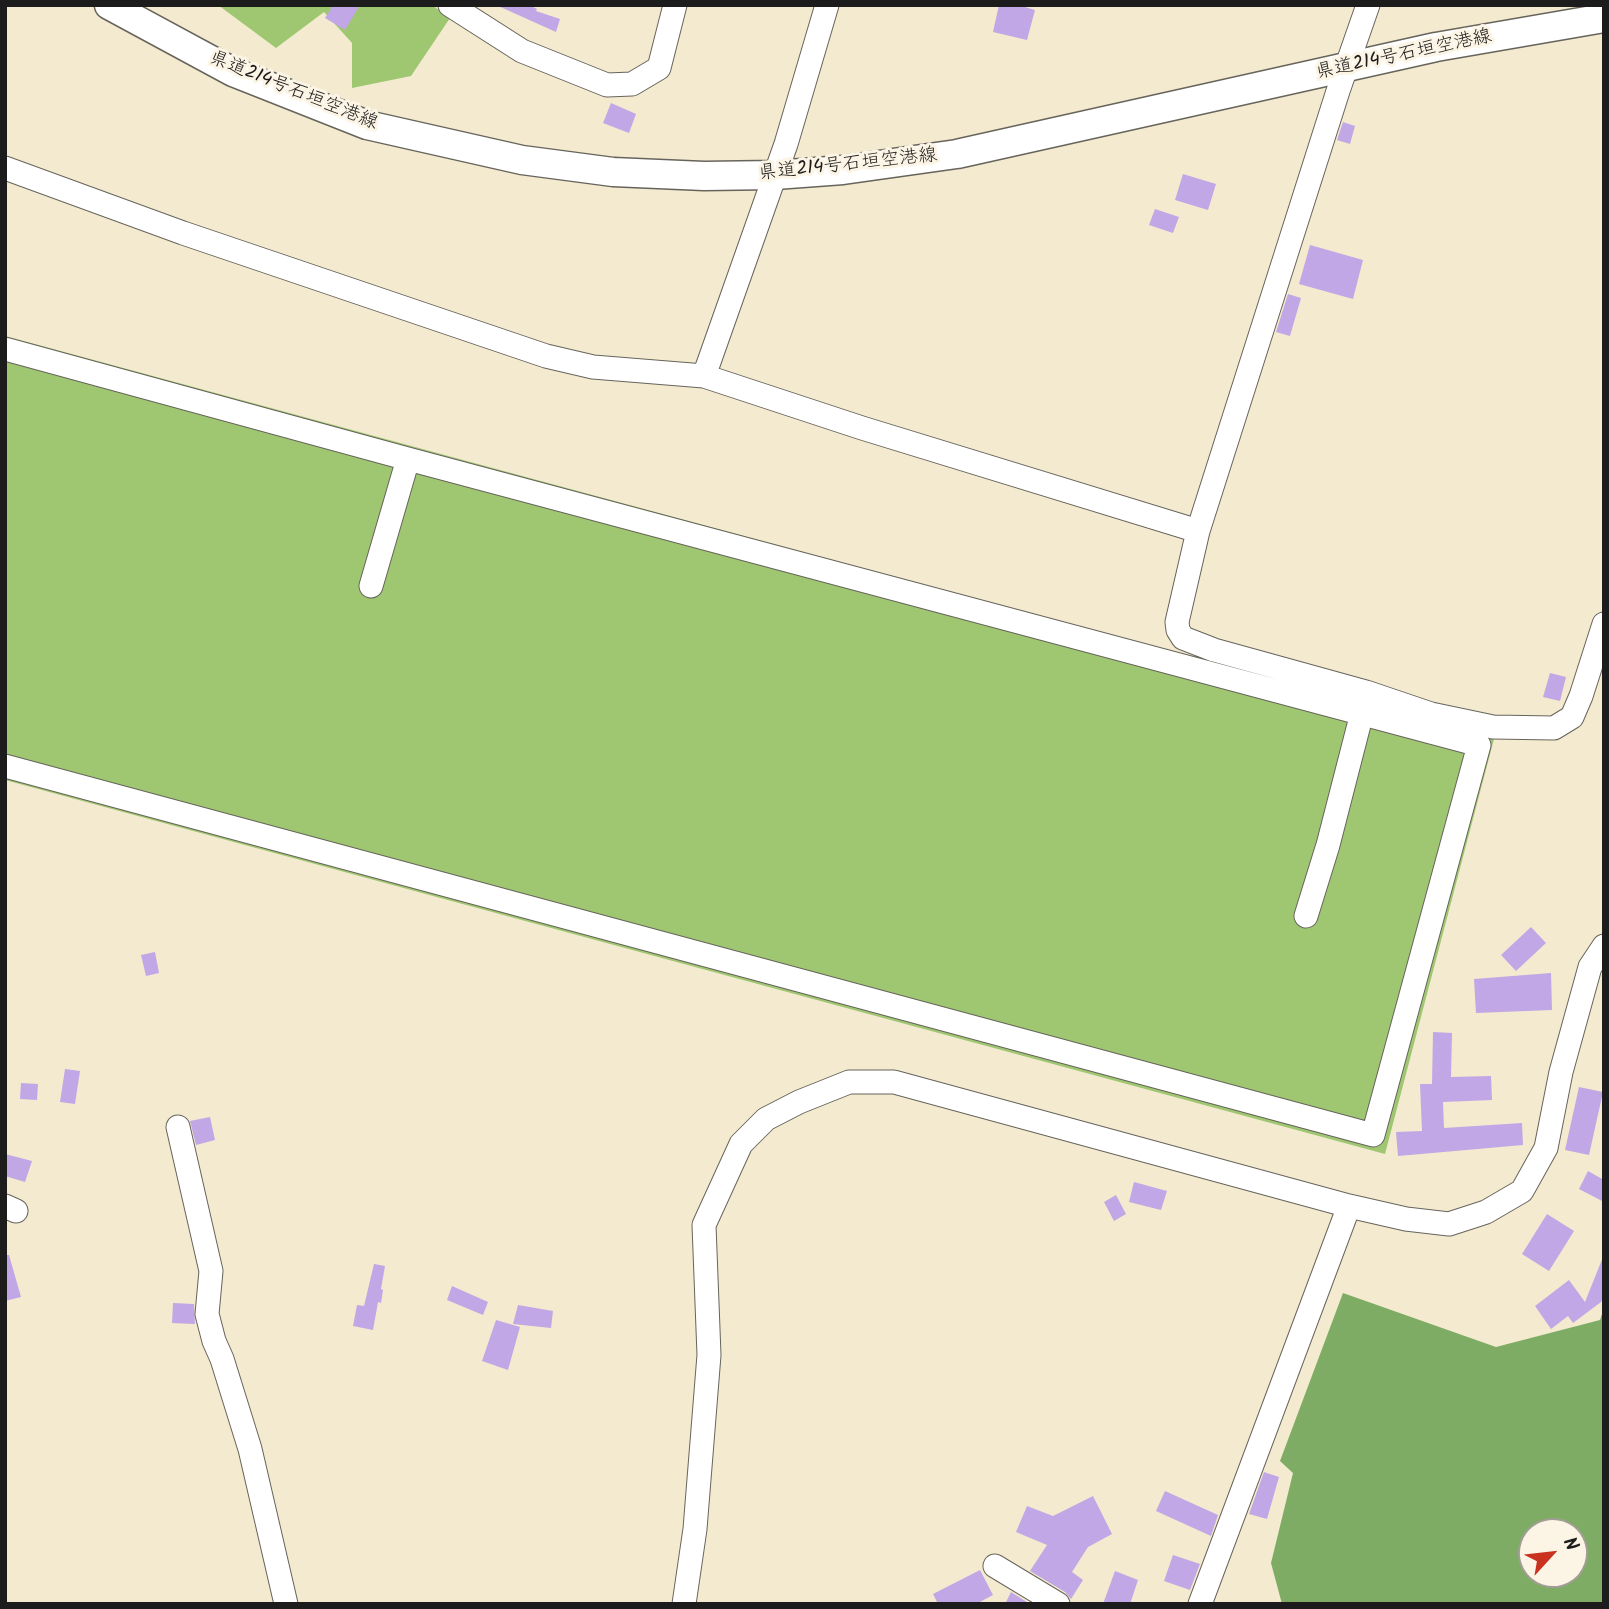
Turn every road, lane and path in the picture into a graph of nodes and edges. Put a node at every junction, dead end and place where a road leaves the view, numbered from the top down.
1 (110, 5) edge
2 (450, 5) edge
3 (675, 5) edge
4 (827, 5) edge
5 (1368, 5) edge
6 (1604, 18) edge
7 (1348, 67) junction
8 (5, 168) edge
9 (775, 175) junction
10 (5, 349) edge
11 (704, 376) junction
12 (408, 459) junction
13 (1198, 531) junction
14 (371, 586) dead end
15 (1604, 624) edge
16 (1362, 713) junction
17 (5, 766) edge
18 (1306, 916) dead end
19 (1604, 946) edge
20 (178, 1127) dead end
21 (1349, 1206) junction
22 (995, 1566) dead end
23 (286, 1604) edge
24 (684, 1604) edge
25 (1058, 1604) edge
26 (1200, 1604) edge

1 - 9 main road, 県道214号石垣空港線
2 - 3 street
4 - 9 street
5 - 7 street
6 - 7 main road, 県道214号石垣空港線
7 - 9 main road, 県道214号石垣空港線
7 - 13 street
8 - 11 street
9 - 11 street
10 - 12 street
11 - 13 street
12 - 14 street
12 - 16 street
13 - 15 street
16 - 17 street
16 - 18 street
19 - 21 street
20 - 23 street
21 - 24 street
21 - 26 street
22 - 25 street

